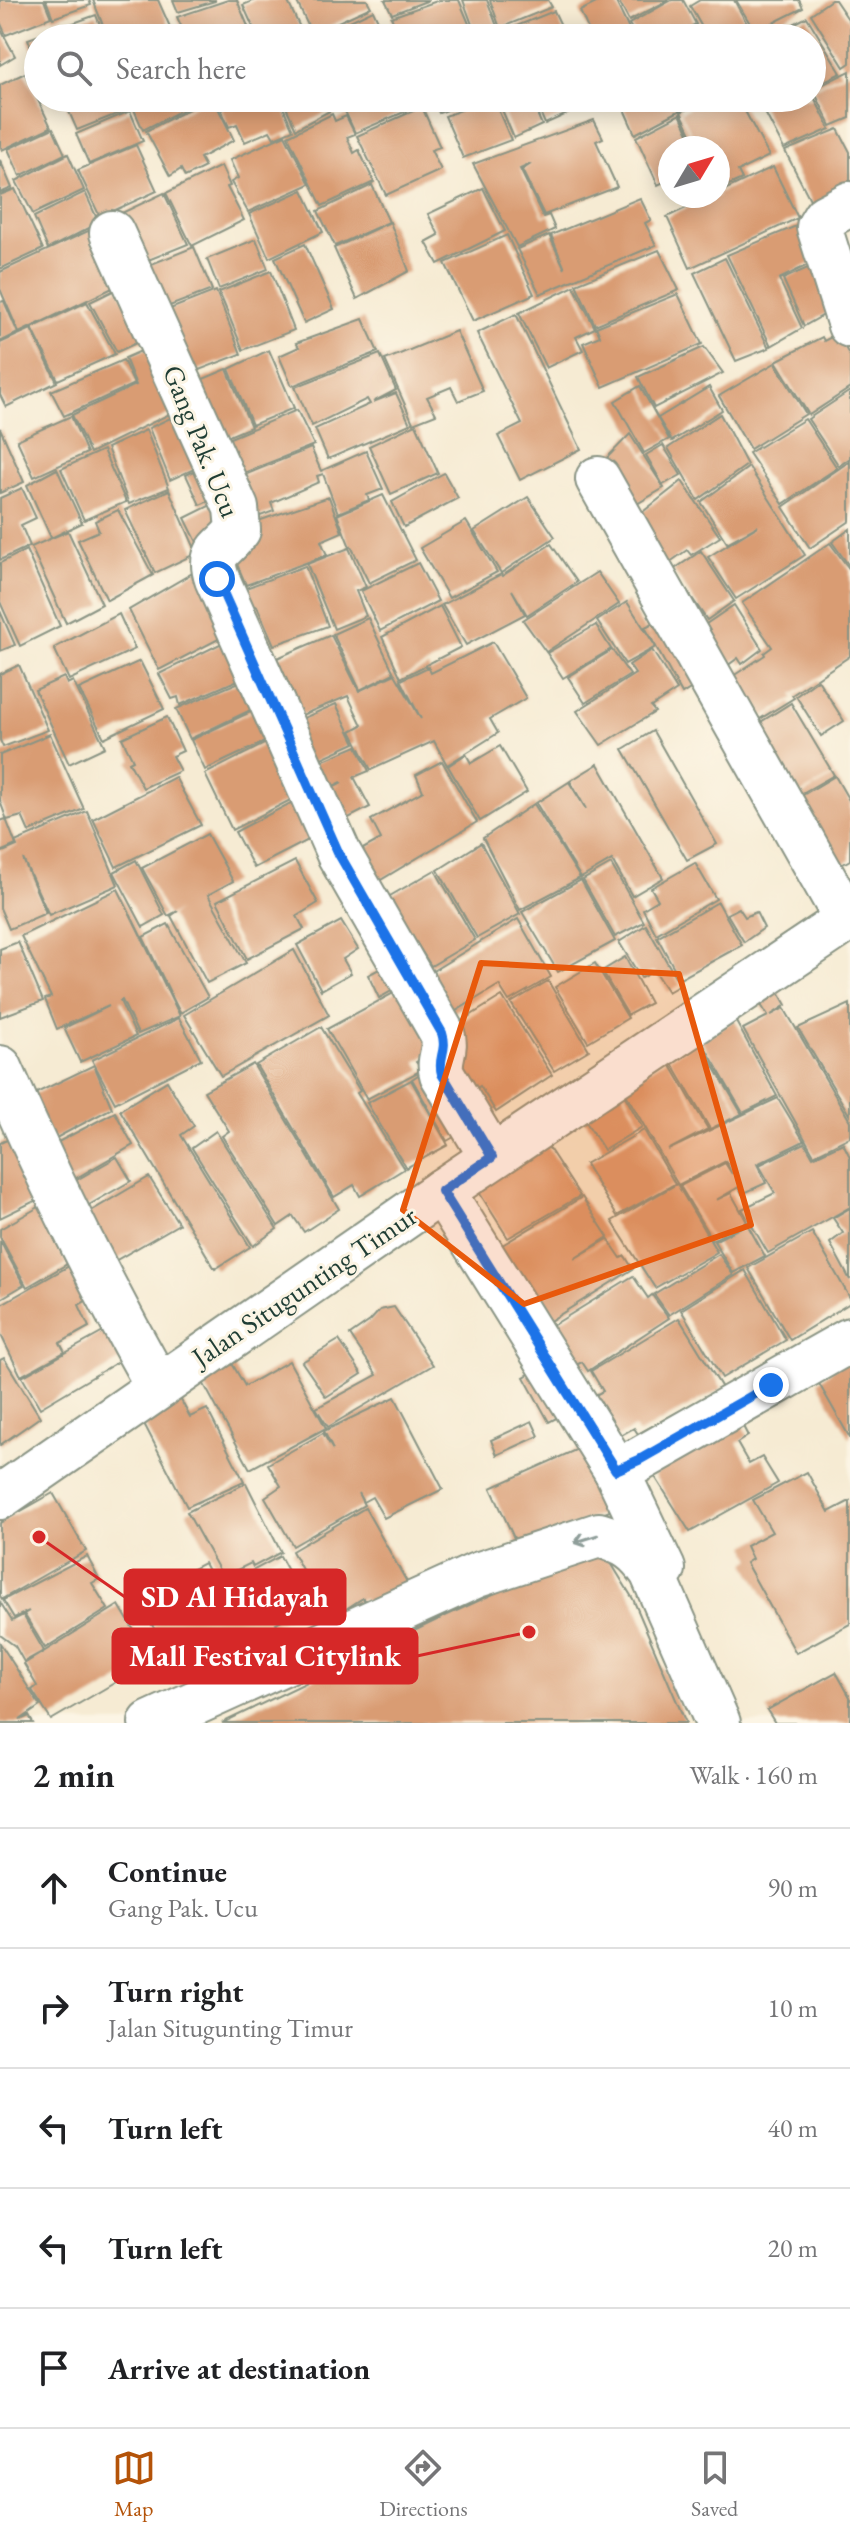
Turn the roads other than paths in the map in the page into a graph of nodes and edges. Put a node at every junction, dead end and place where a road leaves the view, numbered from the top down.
1 (850, 204) edge
2 (112, 233) dead end
3 (850, 325) edge
4 (598, 479) dead end
5 (849, 919) edge
6 (0, 1068) edge
7 (492, 1157) junction
8 (442, 1191) junction
9 (125, 1267) dead end
10 (850, 1340) edge
11 (170, 1377) junction
12 (616, 1470) junction
13 (0, 1497) edge
14 (151, 1723) edge
15 (718, 1723) edge
16 (730, 1723) edge

1 - 3 street
2 - 7 street, Gang Pak. Ucu
4 - 5 street
5 - 7 street, Jalan Situgunting Timur
6 - 11 street
7 - 8 street, Jalan Situgunting Timur
8 - 11 street, Jalan Situgunting Timur
8 - 12 street
9 - 11 street
10 - 12 street
11 - 13 street, Jalan Situgunting Timur
12 - 16 street
15 -> 14 street

